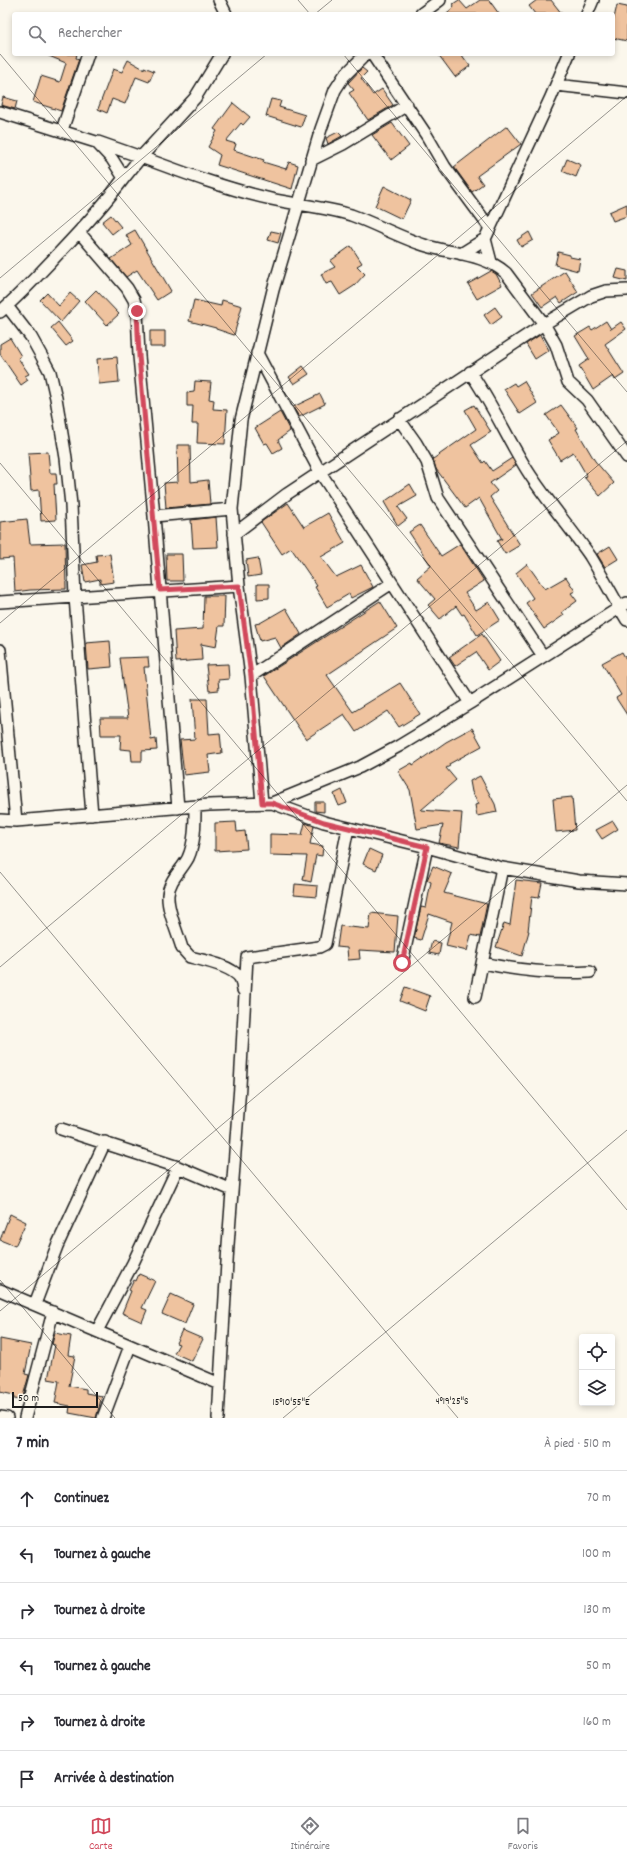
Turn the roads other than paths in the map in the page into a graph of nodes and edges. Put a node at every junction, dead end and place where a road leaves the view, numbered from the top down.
1 (218, 0) edge
2 (440, 0) edge
3 (593, 0) edge
4 (225, 12) edge
5 (424, 12) edge
6 (588, 12) edge
7 (87, 56) edge
8 (221, 56) edge
9 (364, 56) edge
10 (373, 56) edge
11 (568, 56) edge
12 (556, 86) junction
13 (627, 93) edge
14 (407, 105) junction
15 (0, 112) edge
16 (62, 130) junction
17 (96, 142) junction
18 (141, 157) junction
19 (311, 160) junction
20 (124, 178) junction
21 (299, 204) junction
22 (490, 228) junction
23 (79, 232) junction
24 (485, 239) junction
25 (461, 254) junction
26 (490, 262) junction
27 (627, 290) edge
28 (4, 309) edge
29 (544, 324) junction
30 (256, 353) junction
31 (470, 372) junction
32 (399, 419) junction
33 (627, 457) edge
34 (320, 472) junction
35 (232, 509) junction
36 (154, 516) junction
37 (234, 534) junction
38 (392, 583) junction
39 (239, 586) junction
40 (160, 590) junction
41 (75, 597) junction
42 (0, 602) edge
43 (623, 606) edge
44 (627, 620) edge
45 (0, 650) edge
46 (543, 656) junction
47 (251, 676) junction
48 (470, 703) junction
49 (267, 803) junction
50 (195, 807) junction
51 (178, 808) junction
52 (92, 815) junction
53 (0, 820) edge
54 (16, 821) junction
55 (348, 828) junction
56 (427, 847) junction
57 (502, 868) junction
58 (627, 884) edge
59 (483, 962) junction
60 (402, 963) dead end
61 (590, 972) dead end
62 (475, 997) dead end
63 (244, 1001) junction
64 (61, 1129) dead end
65 (104, 1142) junction
66 (178, 1168) junction
67 (232, 1190) junction
68 (0, 1290) edge
69 (35, 1304) junction
70 (54, 1312) junction
71 (97, 1332) junction
72 (130, 1346) junction
73 (220, 1384) junction
74 (0, 1417) edge
75 (6, 1418) edge
76 (25, 1418) edge
77 (103, 1418) edge
78 (218, 1418) edge

1 - 4 street
2 - 5 street
3 - 6 street
7 - 16 street
8 - 18 street
9 - 19 street
10 - 14 street
11 - 12 street
12 - 13 street
12 - 22 street
14 - 19 street
14 - 22 street
15 - 16 street
16 - 17 street
17 - 18 street
17 - 20 street
18 - 20 street
18 - 21 street
19 - 21 street
20 - 23 street
21 - 25 street
21 - 30 street
22 - 24 street
23 - 28 street
23 - 36 street
24 - 25 street
24 - 26 street
25 - 26 street
26 - 29 street
27 - 29 street
28 - 41 street
29 - 31 street
29 - 33 street
30 - 34 street
30 - 35 street
31 - 32 street
31 - 43 street
32 - 34 street
32 - 46 street
34 - 37 street
34 - 38 street
35 - 36 street
35 - 37 street
36 - 40 street
37 - 39 street
38 - 47 street
38 - 48 street
39 - 40 street
39 - 47 street
40 - 41 street
40 - 51 street
41 - 42 street
41 - 52 street
43 - 44 street
43 - 46 street
45 - 54 street
46 - 48 street
47 - 49 street
48 - 49 street
49 - 50 street
49 - 55 street
50 - 51 street
50 - 63 street
51 - 52 street
52 - 54 street
53 - 54 street
55 - 56 street
55 - 63 street
56 - 57 street
56 - 60 street
57 - 58 street
57 - 59 street
59 - 61 street
59 - 62 street
63 - 67 street
64 - 65 street
65 - 66 street
65 - 69 street
66 - 67 street
66 - 71 street
67 - 73 street
68 - 69 street
69 - 70 street
70 - 71 street
70 - 76 street
71 - 72 street
72 - 73 street
72 - 77 street
73 - 78 street
74 - 75 street

